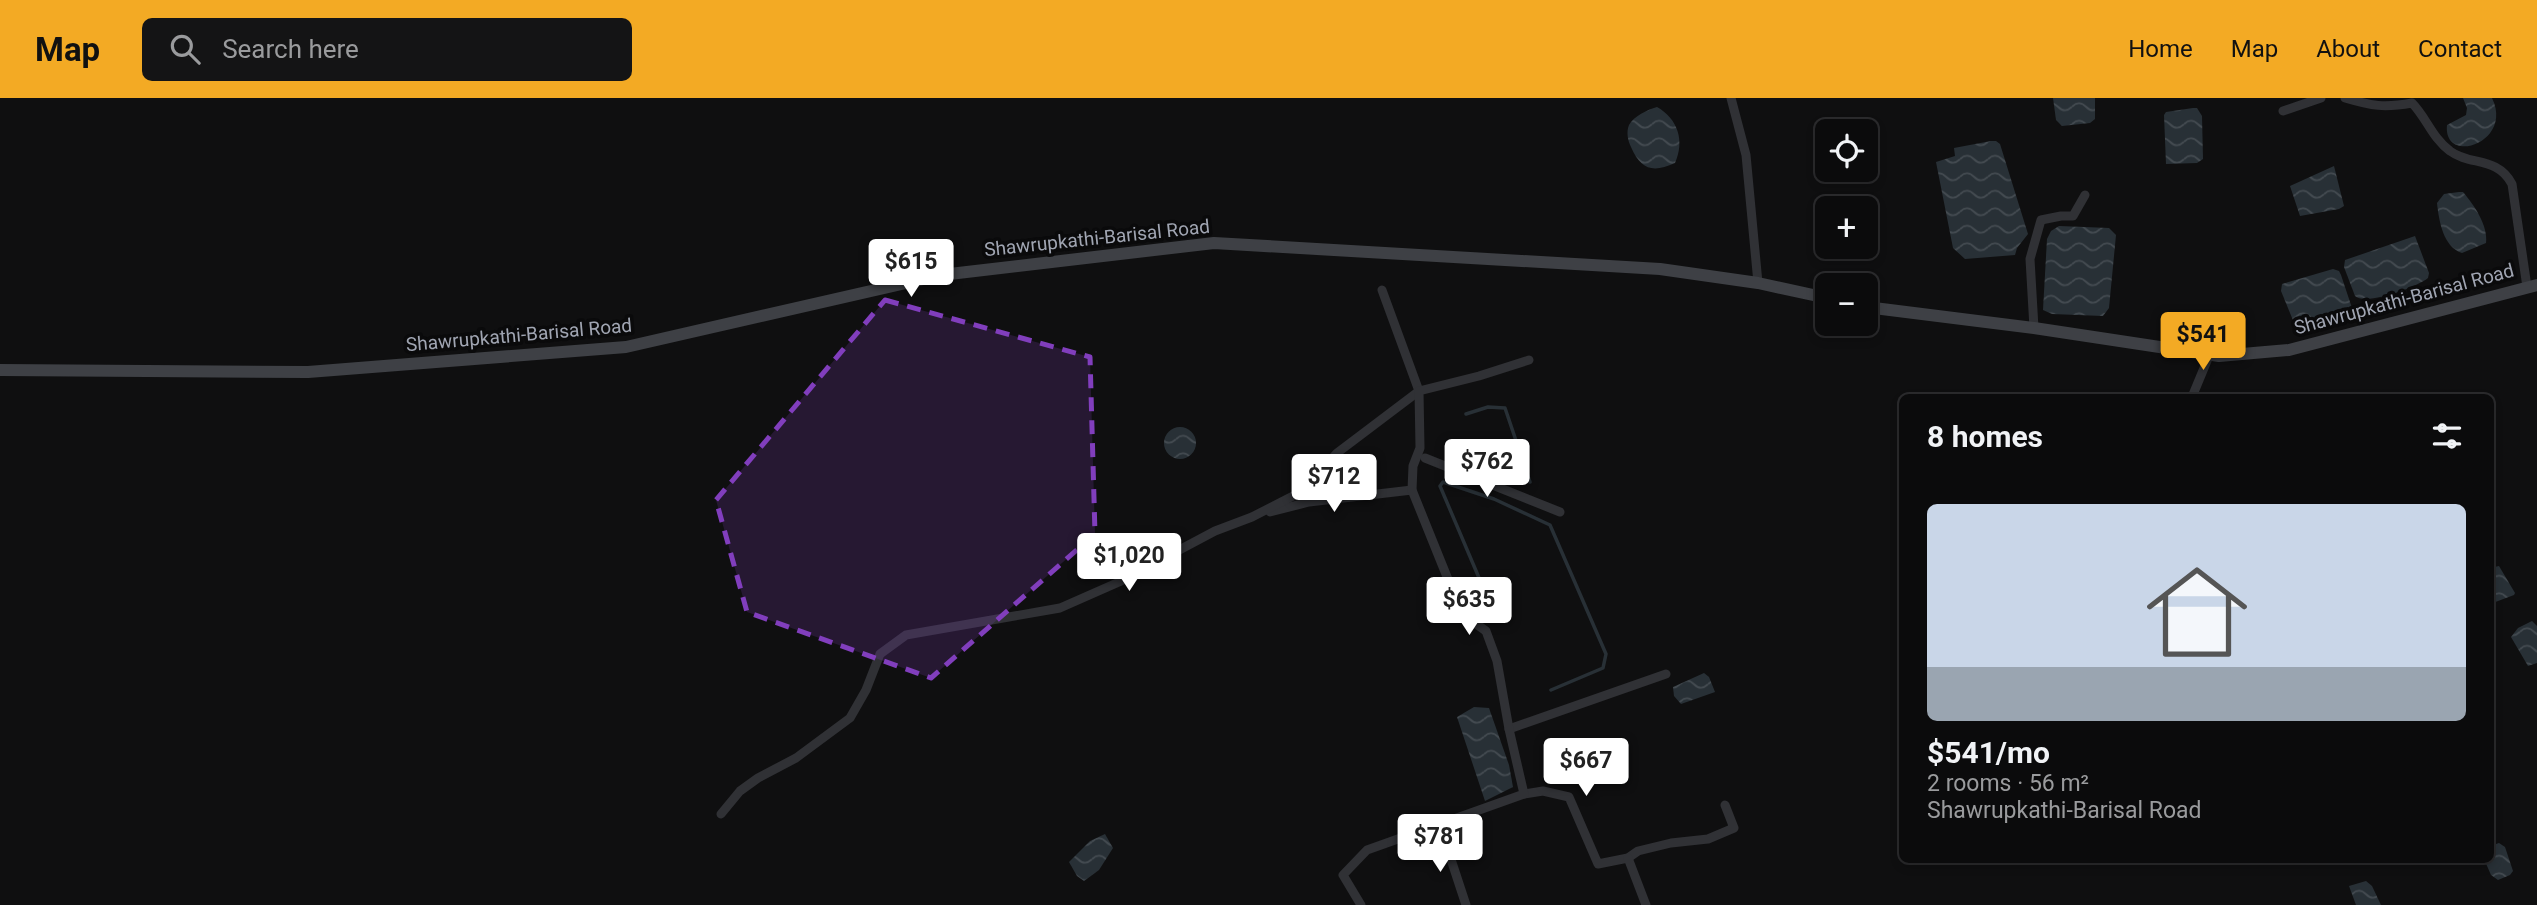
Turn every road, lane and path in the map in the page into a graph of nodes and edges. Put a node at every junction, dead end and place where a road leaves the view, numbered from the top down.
1 (1731, 98) edge
2 (2321, 98) edge
3 (2345, 98) edge
4 (2283, 111) dead end
5 (2085, 195) dead end
6 (1758, 283) junction
7 (2532, 286) edge
8 (1382, 290) dead end
9 (1815, 295) edge
10 (1878, 308) edge
11 (2034, 328) junction
12 (2209, 356) junction
13 (1529, 360) dead end
14 (0, 370) edge
15 (1419, 391) junction
16 (2193, 394) edge
17 (1425, 458) dead end
18 (1412, 490) junction
19 (1560, 512) dead end
20 (1252, 517) junction
21 (1666, 674) dead end
22 (1509, 729) junction
23 (1524, 794) junction
24 (1725, 805) dead end
25 (721, 814) dead end
26 (1439, 823) junction
27 (1628, 858) junction
28 (1361, 905) edge
29 (1466, 905) edge
30 (1646, 905) edge

1 - 6 street
2 - 4 street
3 - 7 street
5 - 11 street
6 - 9 main road, Shawrupkathi-Barisal Road
6 - 14 main road, Shawrupkathi-Barisal Road
7 - 12 main road, Shawrupkathi-Barisal Road
8 - 15 street
10 - 11 main road, Shawrupkathi-Barisal Road
11 - 12 main road, Shawrupkathi-Barisal Road
12 - 16 street
13 - 15 street
15 - 18 street
15 - 20 street
17 - 19 street
18 - 20 street
18 - 22 street
20 - 25 street
21 - 22 street
22 - 23 street
23 - 26 street
23 - 27 street
24 - 27 street
26 - 28 street
26 - 29 street
27 - 30 street

